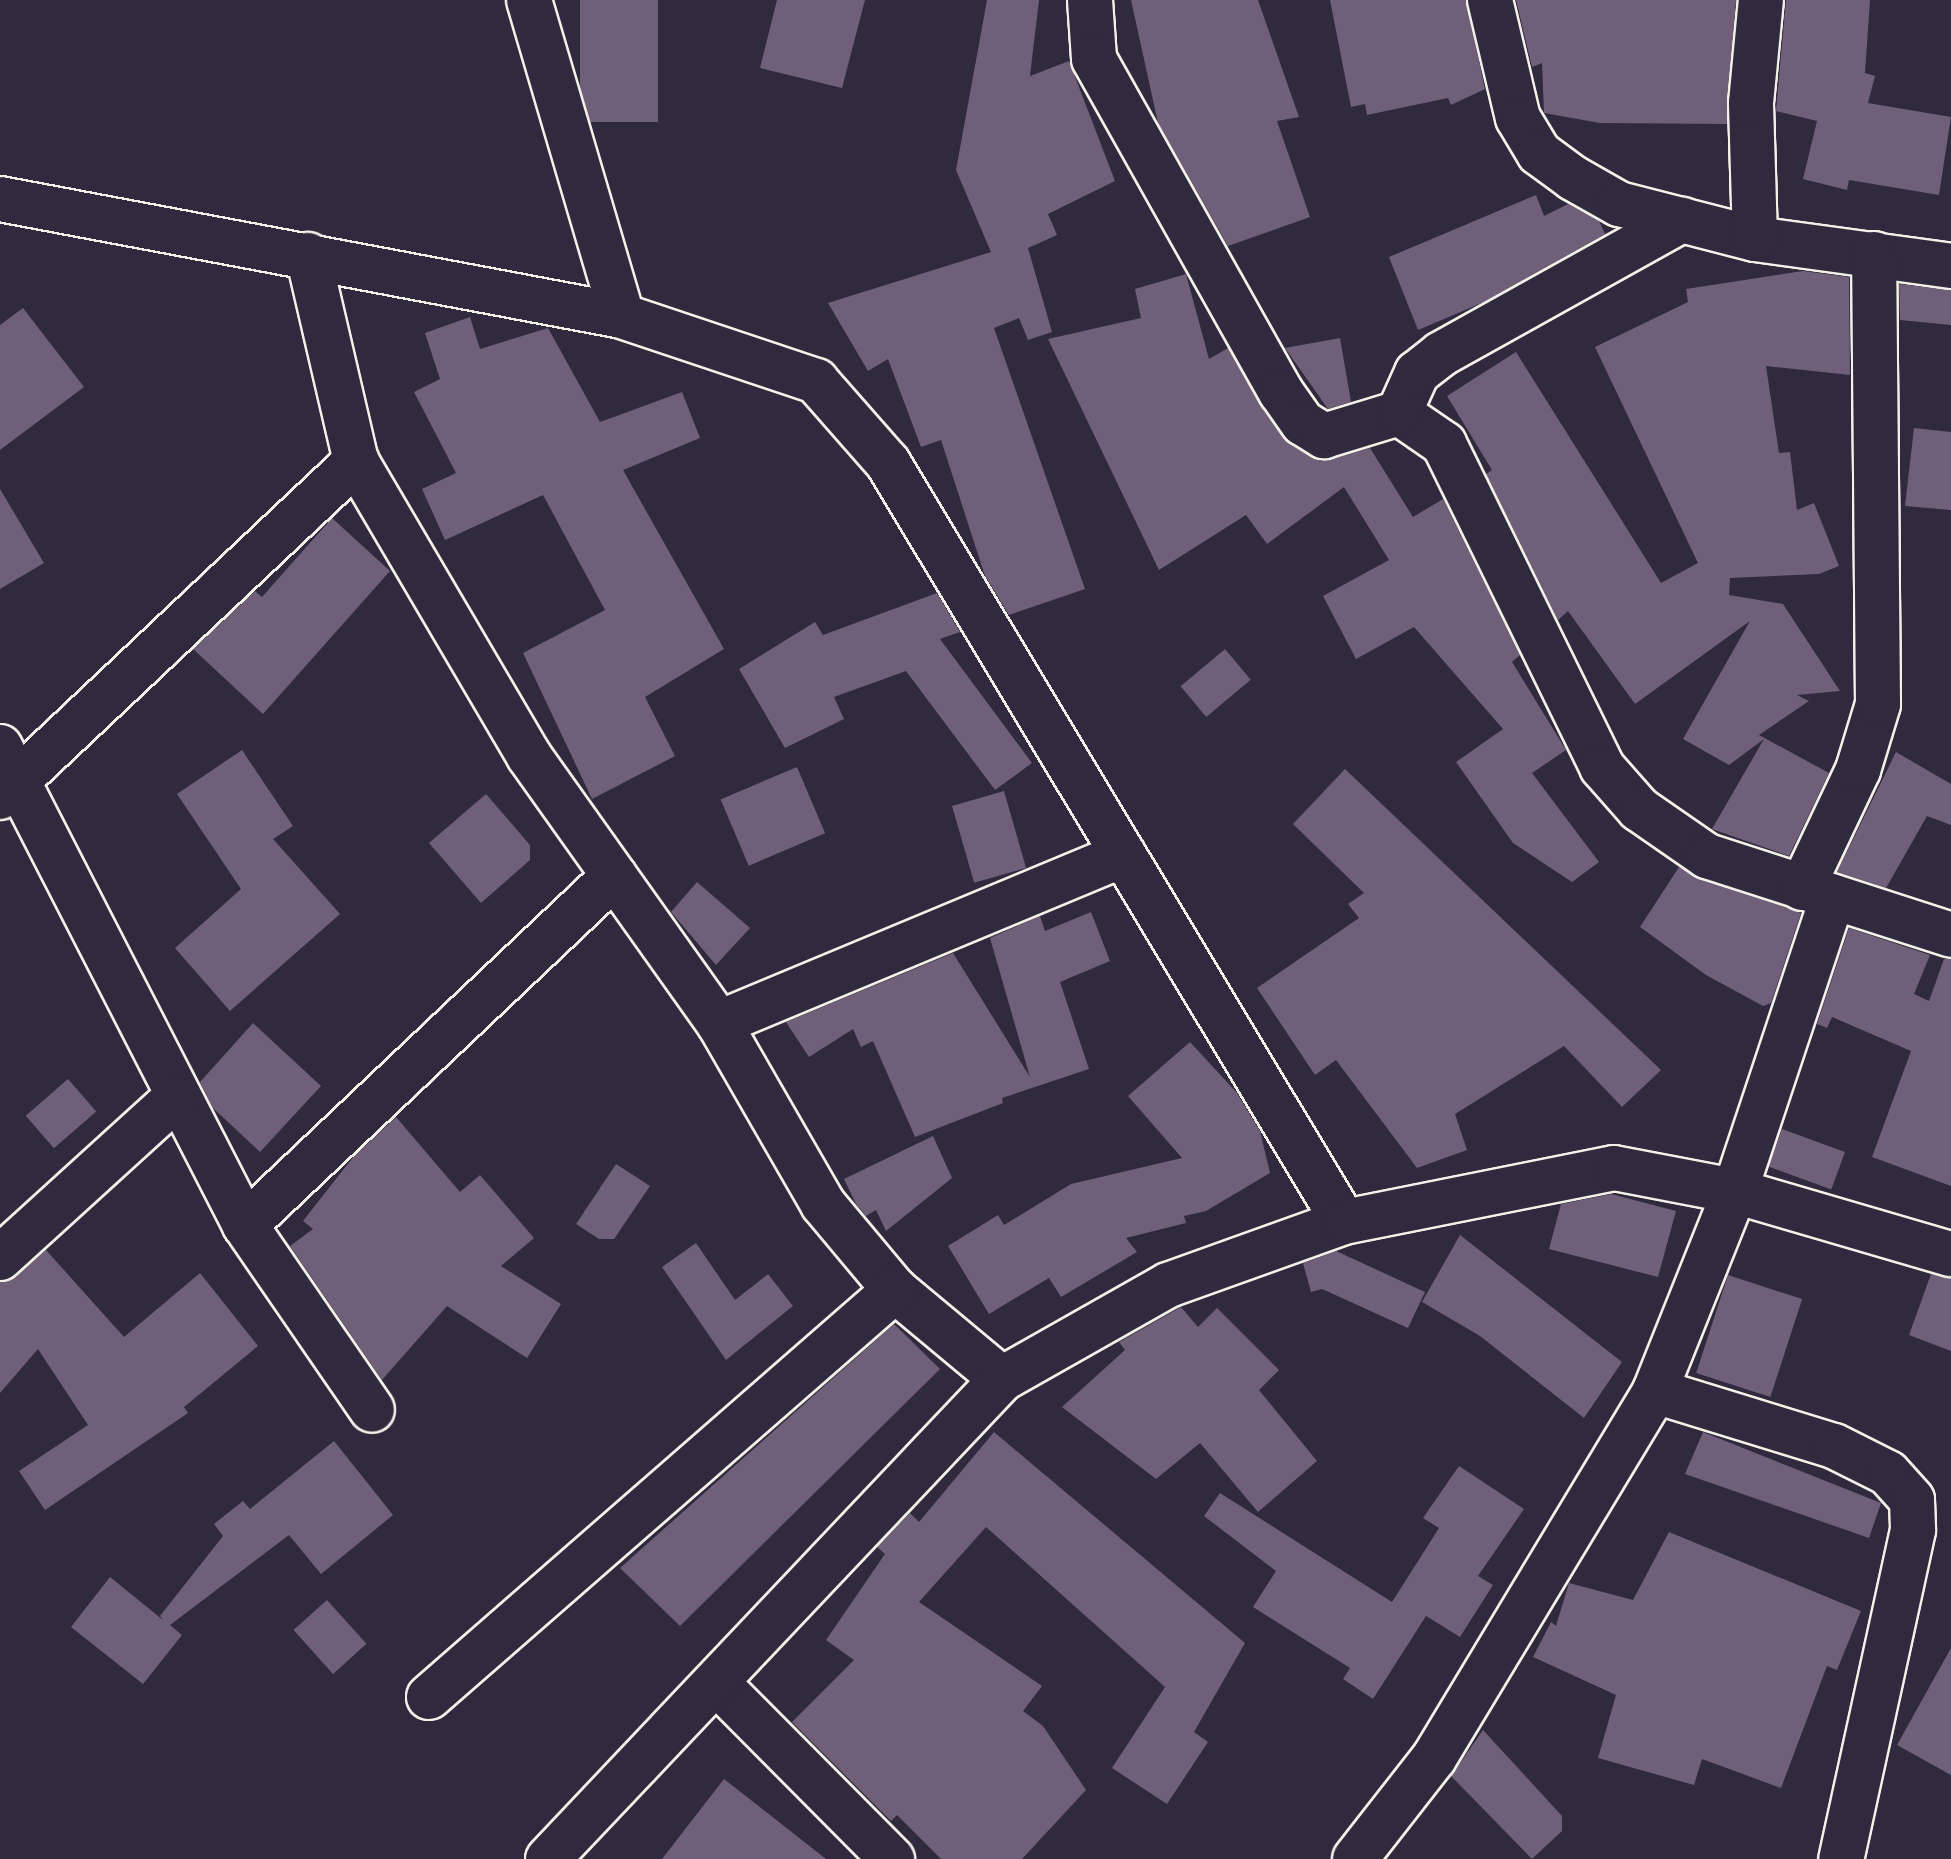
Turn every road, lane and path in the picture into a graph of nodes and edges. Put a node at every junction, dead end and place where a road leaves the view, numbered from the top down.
1 (529, 0) edge
2 (1090, 0) edge
3 (1490, 0) edge
4 (1761, 0) edge
5 (0, 199) edge
6 (1682, 220) junction
7 (1755, 239) junction
8 (1874, 254) junction
9 (308, 255) junction
10 (1950, 261) edge
11 (622, 316) junction
12 (1399, 413) junction
13 (356, 461) junction
14 (6, 776) edge
15 (1123, 855) junction
16 (614, 876) junction
17 (1818, 893) junction
18 (1951, 935) edge
19 (719, 1023) junction
20 (178, 1096) junction
21 (1735, 1191) junction
22 (1344, 1222) junction
23 (245, 1225) junction
24 (1951, 1254) edge
25 (0, 1258) edge
26 (895, 1290) junction
27 (1002, 1379) junction
28 (1655, 1391) junction
29 (372, 1410) dead end
30 (716, 1682) junction
31 (429, 1697) dead end
32 (548, 1859) edge
33 (892, 1859) edge
34 (1355, 1859) edge
35 (1841, 1859) edge

1 - 11 street
2 - 12 street
3 - 6 street
4 - 7 street
5 - 9 street
6 - 7 street
6 - 12 street
7 - 8 street
8 - 10 street
8 - 17 street
9 - 11 street
9 - 13 street
11 - 15 street
12 - 17 street
13 - 14 street
13 - 16 street
14 - 20 street
15 - 19 street
15 - 22 street
16 - 19 street
16 - 23 street
17 - 18 street
17 - 21 street
19 - 26 street
20 - 23 street
20 - 25 street
21 - 22 street
21 - 24 street
21 - 28 street
22 - 27 street
23 - 29 street
26 - 27 street
26 - 31 street
27 - 30 street
28 - 34 street
28 - 35 street
30 - 32 street
30 - 33 street

